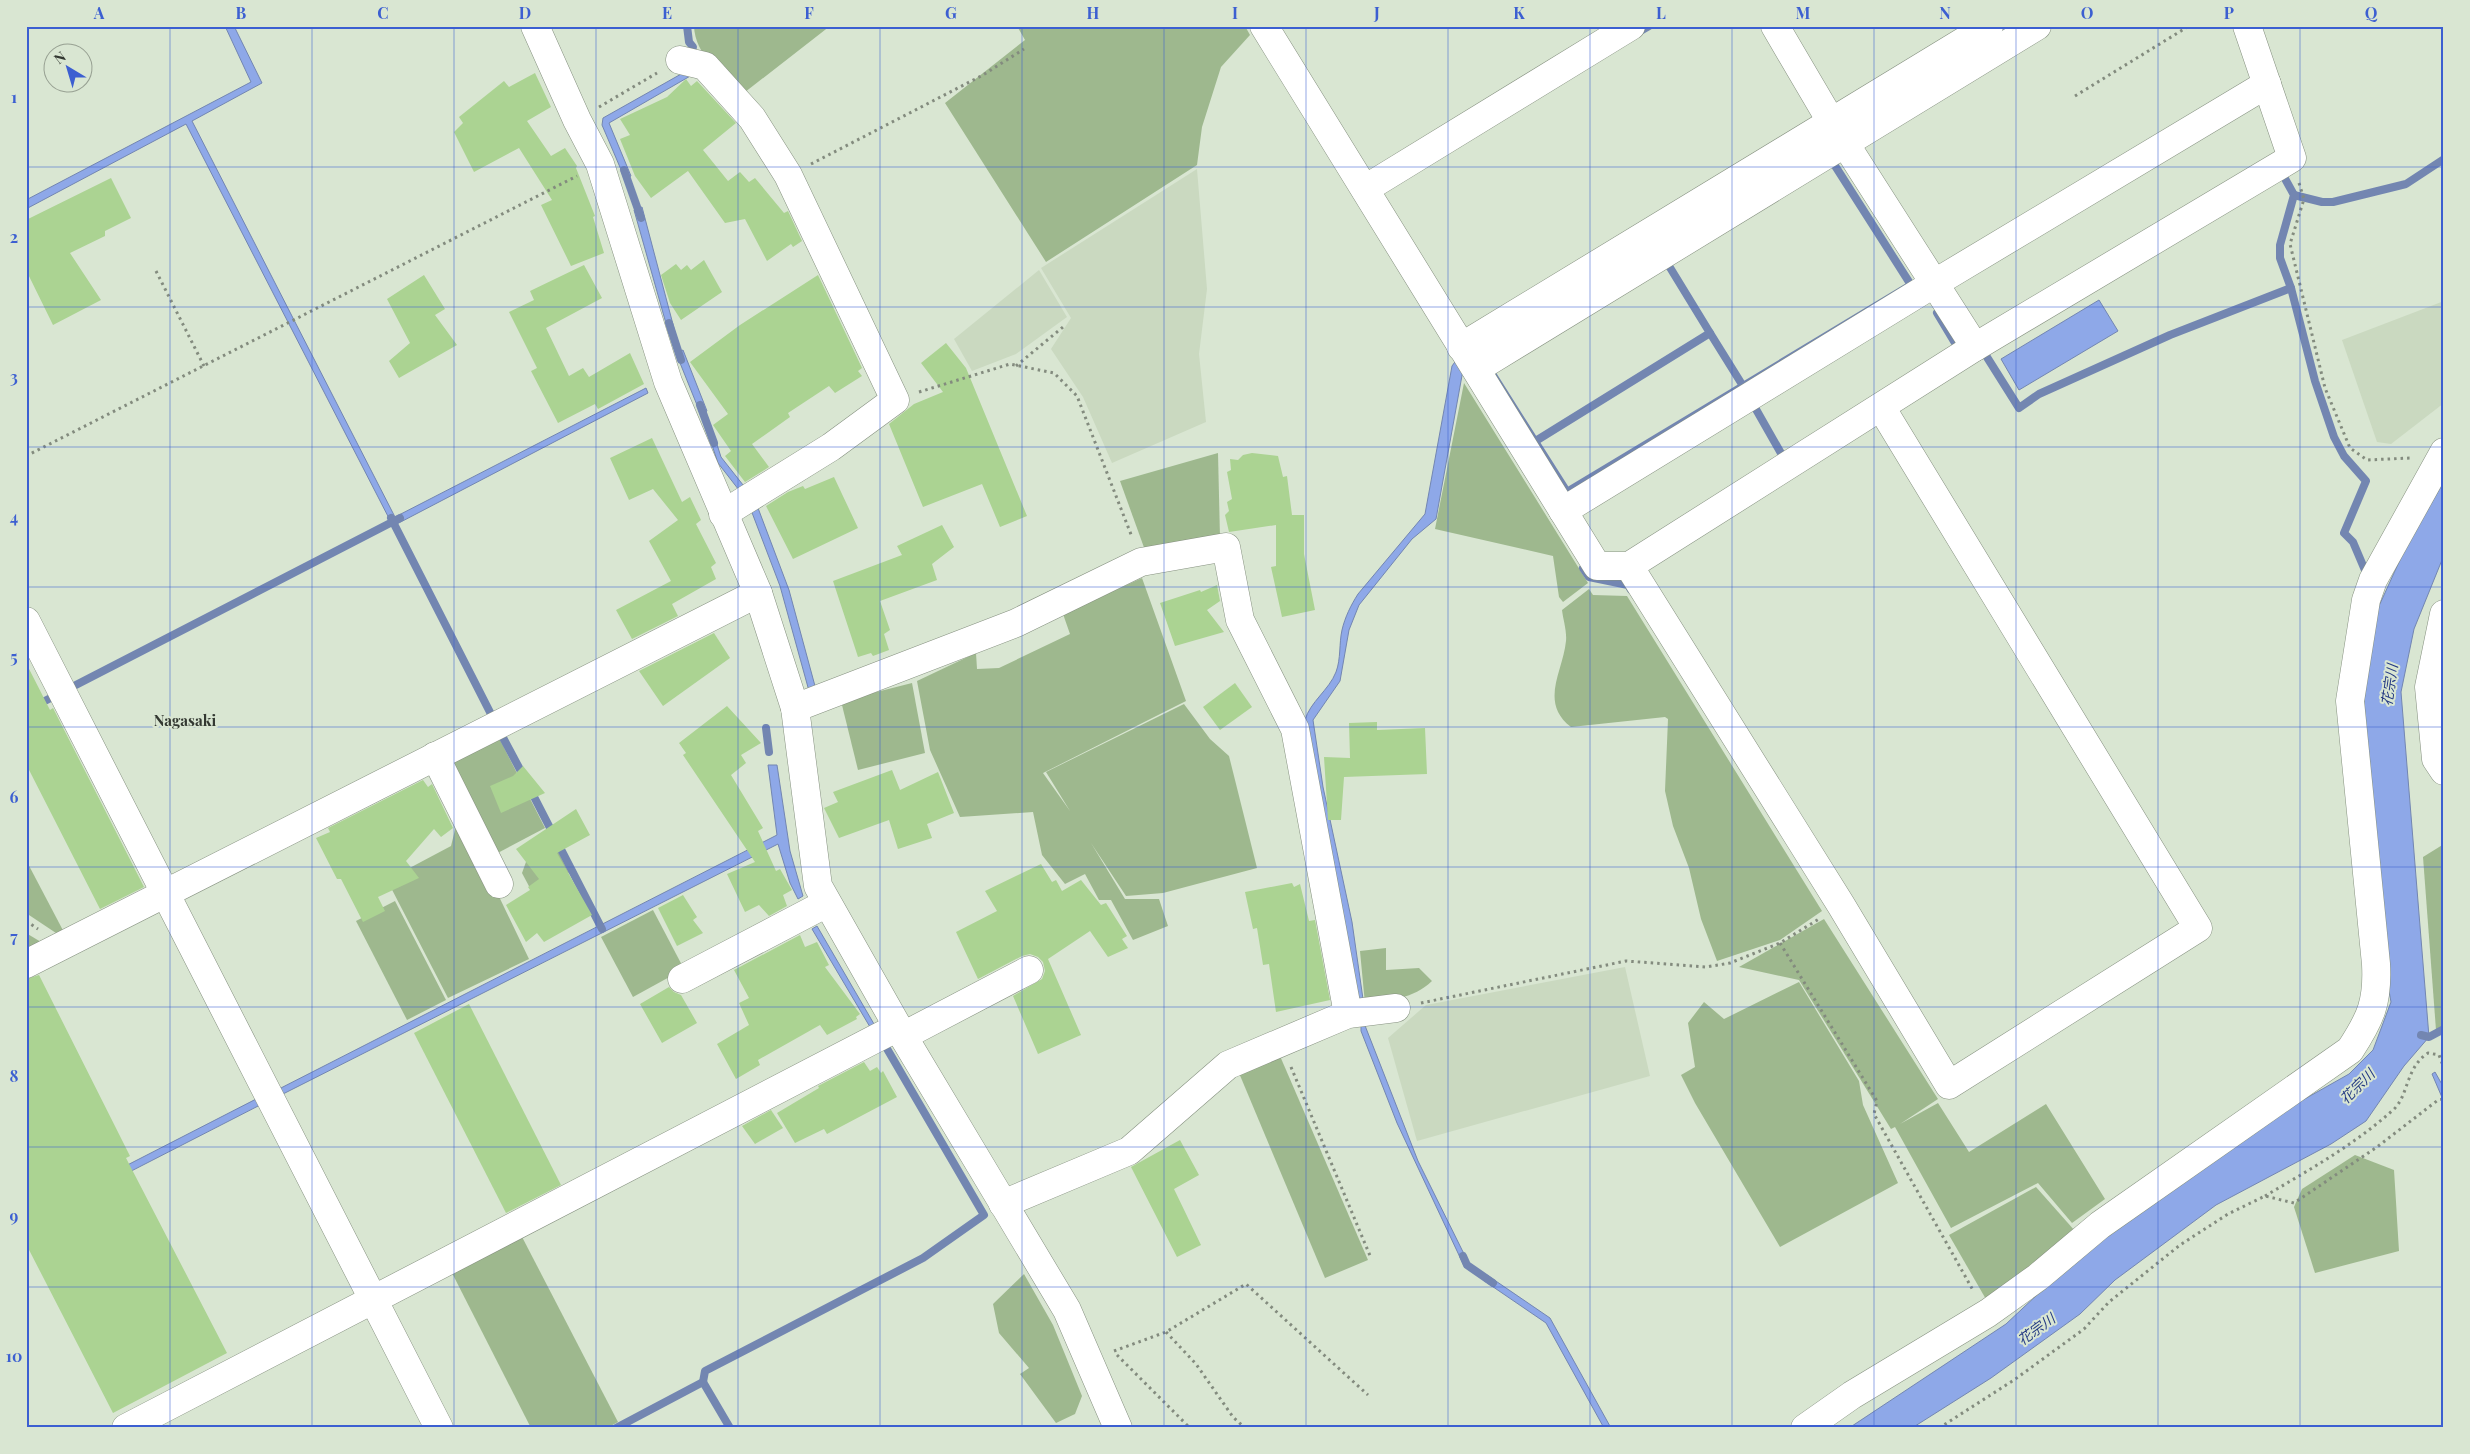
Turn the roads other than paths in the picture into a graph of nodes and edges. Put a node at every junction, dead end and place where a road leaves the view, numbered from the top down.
1 (535, 26) edge
2 (1264, 26) edge
3 (1631, 26) edge
4 (1775, 26) edge
5 (1989, 26) edge
6 (2037, 26) edge
7 (2248, 26) edge
8 (680, 60) road end
9 (2267, 84) junction
10 (1839, 133) junction
11 (1365, 189) junction
12 (1935, 283) junction
13 (1975, 347) junction
14 (1469, 358) junction
15 (1881, 407) junction
16 (2443, 456) edge
17 (1563, 511) junction
18 (723, 514) junction
19 (1629, 566) junction
20 (758, 593) junction
21 (2444, 614) edge
22 (26, 621) edge
23 (2436, 682) edge
24 (794, 708) junction
25 (436, 756) junction
26 (2444, 772) edge
27 (499, 884) dead end
28 (166, 892) junction
29 (827, 903) junction
30 (26, 964) edge
31 (1029, 970) dead end
32 (682, 979) dead end
33 (1396, 1008) road end
34 (1348, 1014) junction
35 (901, 1032) junction
36 (1003, 1204) junction
37 (375, 1300) junction
38 (126, 1428) edge
39 (439, 1428) edge
40 (1118, 1428) edge
41 (1805, 1428) edge

1 - 18 street
2 - 11 street
3 - 11 street
4 - 10 street
5 - 10 street
6 - 10 street
7 - 9 street
8 - 18 street
9 - 12 street
9 - 13 street
10 - 12 street
10 - 14 street
11 - 14 street
12 - 13 street
12 - 17 street
13 - 15 street
14 - 17 street
15 - 19 street
15 - 19 street
16 - 41 street
17 - 19 street
18 - 20 street
20 - 24 street
20 - 25 street
21 - 23 street
22 - 28 street
23 - 26 street
24 - 29 street
24 - 34 street
25 - 27 street
25 - 28 street
28 - 30 street
28 - 37 street
29 - 32 street
29 - 35 street
31 - 35 street
33 - 34 street
34 - 36 street
35 - 36 street
35 - 37 street
36 - 40 street
37 - 38 street
37 - 39 street

